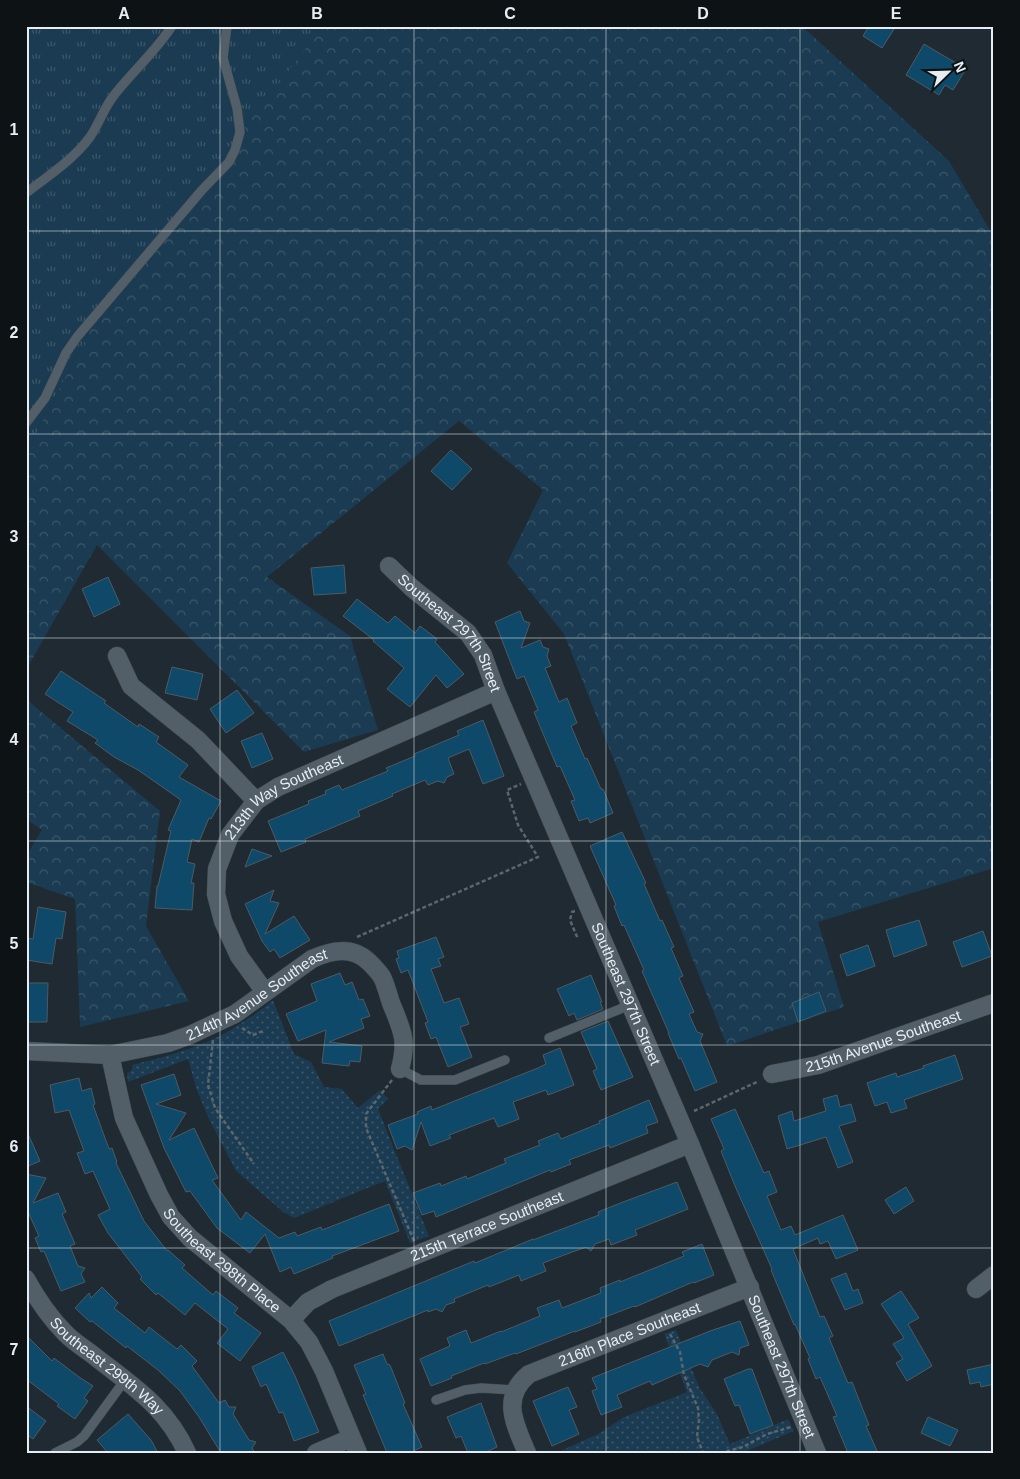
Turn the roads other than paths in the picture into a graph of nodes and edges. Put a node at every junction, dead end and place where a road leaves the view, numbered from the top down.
1 (172, 26) edge
2 (227, 26) edge
3 (26, 193) edge
4 (26, 423) edge
5 (389, 566) dead end
6 (116, 656) dead end
7 (496, 691) junction
8 (256, 801) junction
9 (265, 992) junction
10 (994, 1003) edge
11 (630, 1005) junction
12 (549, 1038) dead end
13 (26, 1051) edge
14 (110, 1055) junction
15 (505, 1060) dead end
16 (400, 1069) joint
17 (772, 1074) road end
18 (690, 1144) junction
19 (994, 1275) edge
20 (26, 1279) edge
21 (750, 1287) junction
22 (976, 1289) dead end
23 (291, 1320) junction
24 (125, 1380) junction
25 (516, 1390) junction
26 (436, 1400) dead end
27 (355, 1445) edge
28 (55, 1453) edge
29 (187, 1453) edge
30 (316, 1453) edge
31 (527, 1453) edge
32 (817, 1453) edge

1 - 3 lane
2 - 4 lane
5 - 7 street, Southeast 297th Street
6 - 8 street
7 - 8 street, 213th Way Southeast
7 - 11 street, Southeast 297th Street
8 - 9 street, 213th Way Southeast
9 - 14 street, 214th Avenue Southeast
9 - 16 street, 214th Avenue Southeast
10 - 17 street, 215th Avenue Southeast
11 - 12 lane
11 - 18 street, Southeast 297th Street
13 - 14 street, 214th Avenue Southeast
14 - 23 street, Southeast 298th Place
15 - 16 lane
18 - 21 street, Southeast 297th Street
18 - 23 street, 215th Terrace Southeast
19 - 22 street
20 - 24 street, Southeast 299th Way
21 - 25 street, 216th Place Southeast
21 - 32 street, Southeast 297th Street
23 - 27 street, Southeast 298th Place
24 - 28 lane
24 - 29 street, Southeast 299th Way
25 - 26 lane
25 - 31 street
27 - 30 street

